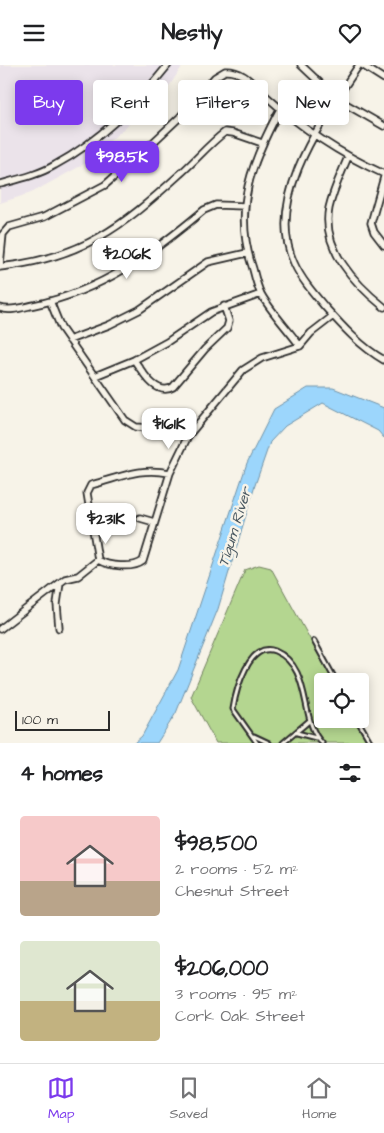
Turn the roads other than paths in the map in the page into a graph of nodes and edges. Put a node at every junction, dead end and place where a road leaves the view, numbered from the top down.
1 (168, 65) edge
2 (301, 65) edge
3 (360, 65) edge
4 (384, 79) edge
5 (316, 80) edge
6 (349, 81) edge
7 (349, 106) edge
8 (278, 107) edge
9 (278, 113) edge
10 (300, 125) edge
11 (321, 125) edge
12 (384, 126) edge
13 (314, 136) junction
14 (262, 143) junction
15 (348, 157) junction
16 (384, 176) edge
17 (0, 184) edge
18 (244, 206) junction
19 (384, 245) edge
20 (247, 253) junction
21 (0, 266) edge
22 (261, 294) junction
23 (50, 301) junction
24 (224, 306) junction
25 (384, 307) edge
26 (0, 308) edge
27 (333, 316) junction
28 (69, 340) junction
29 (300, 346) junction
30 (134, 360) junction
31 (384, 360) edge
32 (95, 376) junction
33 (188, 436) junction
34 (170, 473) junction
35 (140, 517) dead end
36 (154, 522) junction
37 (98, 560) junction
38 (60, 583) junction
39 (59, 628) dead end
40 (0, 629) edge
41 (314, 641) dead end
42 (332, 673) edge
43 (310, 720) junction
44 (362, 728) edge
45 (297, 733) junction
46 (253, 736) junction
47 (317, 738) junction
48 (257, 743) edge
49 (269, 743) edge
50 (283, 743) edge
51 (322, 743) edge
52 (370, 743) edge

1 - 17 street
2 - 5 street
3 - 4 street
3 - 6 street
7 - 12 street
8 - 21 street
9 - 14 street
10 - 13 street
11 - 13 street
13 - 15 street
13 - 27 street
14 - 18 street
14 - 21 street
15 - 16 street
15 - 25 street
16 - 19 street
18 - 20 street
18 - 23 street
20 - 22 street
20 - 28 street
22 - 24 street
22 - 29 street
23 - 26 street
23 - 28 street
24 - 30 street
24 - 30 street
27 - 29 street
27 - 31 street
28 - 32 street
29 - 33 street
30 - 32 street
32 - 33 street
33 - 34 street
34 - 36 street
34 - 37 street
35 - 36 street
36 - 37 street
37 - 38 street
38 - 39 street
38 - 40 street
41 - 42 lane
43 - 45 lane
43 - 46 lane
43 - 47 lane
44 - 52 lane
45 - 47 lane
45 - 50 lane
46 - 48 lane
46 - 49 lane
47 - 51 lane

